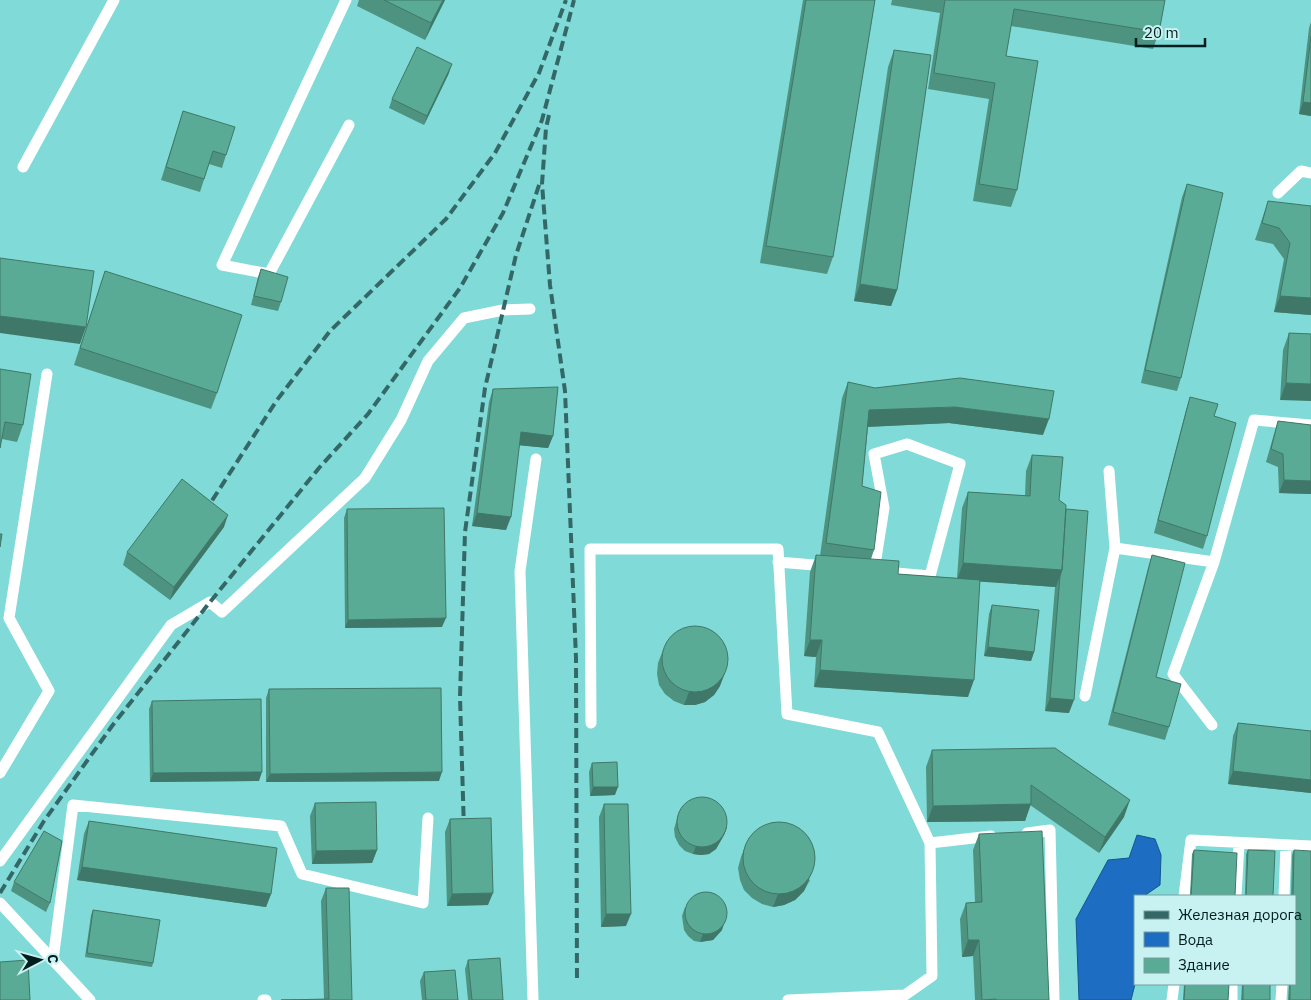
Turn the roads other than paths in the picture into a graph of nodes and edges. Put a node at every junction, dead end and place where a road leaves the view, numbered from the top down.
1 (114, 0) edge
2 (346, 0) edge
3 (349, 125) dead end
4 (23, 166) dead end
5 (1311, 173) edge
6 (1278, 193) dead end
7 (530, 309) dead end
8 (47, 374) dead end
9 (1311, 425) edge
10 (536, 459) dead end
11 (1109, 471) dead end
12 (1115, 548) junction
13 (778, 562) junction
14 (1214, 562) junction
15 (836, 567) edge
16 (869, 570) joint
17 (1085, 696) dead end
18 (591, 723) dead end
19 (1212, 725) dead end
20 (0, 773) edge
21 (428, 818) dead end
22 (930, 843) junction
23 (1239, 844) junction
24 (1286, 846) junction
25 (1311, 846) edge
26 (0, 861) edge
27 (1184, 895) edge
28 (1236, 895) edge
29 (1284, 895) edge
30 (0, 903) edge
31 (53, 960) junction
32 (1174, 985) edge
33 (1232, 985) edge
34 (1282, 985) edge
35 (90, 1000) edge
36 (533, 1000) edge
37 (788, 1000) edge
38 (1054, 1000) edge
39 (1172, 1000) edge
40 (1232, 1000) edge
41 (1281, 1000) edge

1 - 4 lane
2 - 3 lane
5 - 6 lane
7 - 26 lane
8 - 20 lane
9 - 14 lane
10 - 36 lane
11 - 12 lane
12 - 14 lane
12 - 17 lane
13 - 15 lane
13 - 18 lane
13 - 22 lane
14 - 19 lane
16 - 16 lane
21 - 31 lane
22 - 37 lane
22 - 38 lane
23 - 24 lane
23 - 27 lane
23 - 28 lane
24 - 25 lane
24 - 29 lane
30 - 31 lane
31 - 35 lane
32 - 39 lane
33 - 40 lane
34 - 41 lane

